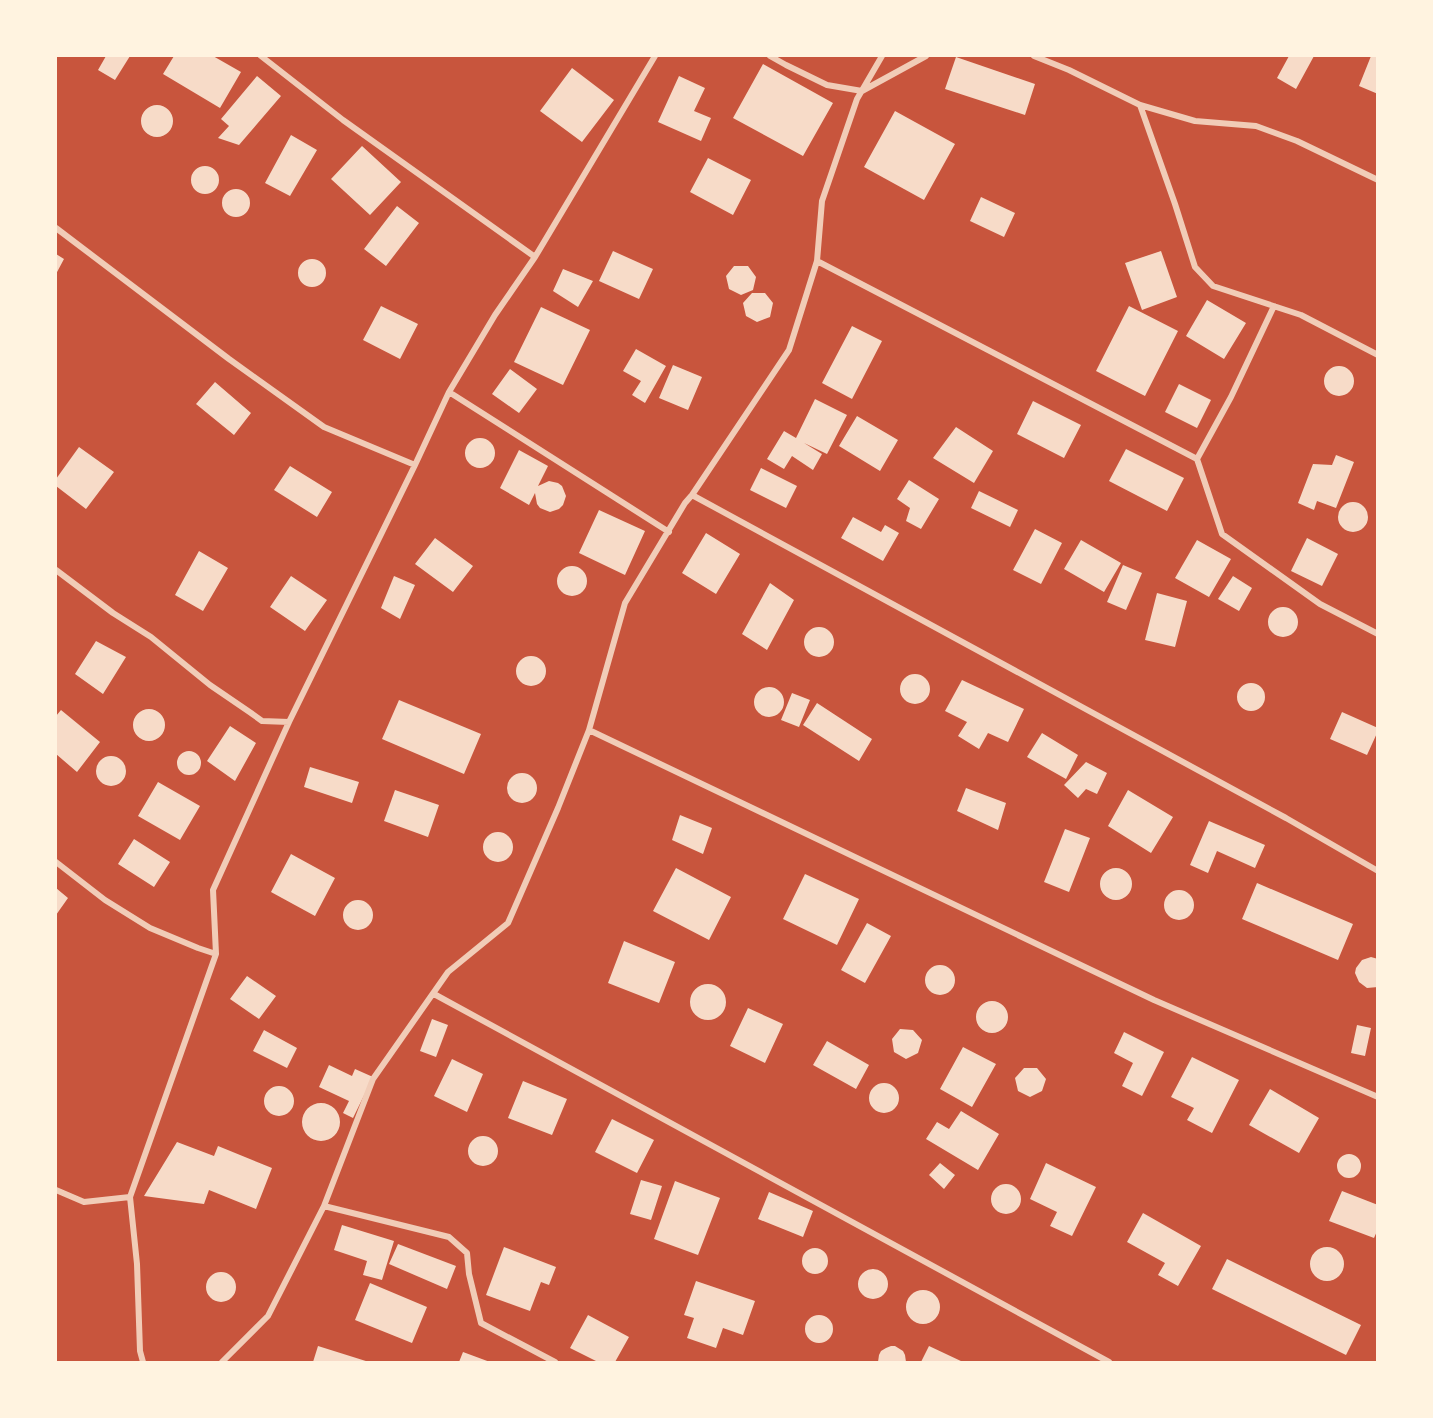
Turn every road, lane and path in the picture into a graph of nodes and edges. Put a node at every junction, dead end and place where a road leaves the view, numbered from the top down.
1 (261, 56) edge
2 (655, 56) edge
3 (770, 56) edge
4 (882, 56) edge
5 (926, 56) edge
6 (1034, 56) edge
7 (862, 91) junction
8 (1140, 105) junction
9 (1377, 180) edge
10 (56, 228) edge
11 (535, 257) junction
12 (817, 261) junction
13 (1274, 306) junction
14 (1377, 355) edge
15 (449, 392) junction
16 (1197, 459) junction
17 (415, 465) junction
18 (692, 495) junction
19 (669, 532) junction
20 (56, 570) edge
21 (1377, 634) edge
22 (289, 722) junction
23 (589, 730) junction
24 (56, 862) edge
25 (1377, 871) edge
26 (216, 954) junction
27 (434, 994) junction
28 (1377, 1097) edge
29 (56, 1190) edge
30 (130, 1197) junction
31 (324, 1206) junction
32 (143, 1362) edge
33 (222, 1362) edge
34 (555, 1362) edge
35 (1109, 1362) edge

1 - 11 street
2 - 11 street
3 - 7 street
4 - 7 street
5 - 7 street
6 - 8 street
7 - 12 street
8 - 9 street
8 - 13 street
10 - 17 street
11 - 15 street
12 - 16 street
12 - 18 street
13 - 14 street
13 - 16 street
15 - 17 street
15 - 19 street
16 - 21 street
17 - 22 street
18 - 19 street
18 - 25 street
19 - 23 street
20 - 22 street
22 - 26 street
23 - 27 street
23 - 28 street
24 - 26 street
26 - 30 street
27 - 31 street
27 - 35 street
29 - 30 street
30 - 32 street
31 - 33 street
31 - 34 street

